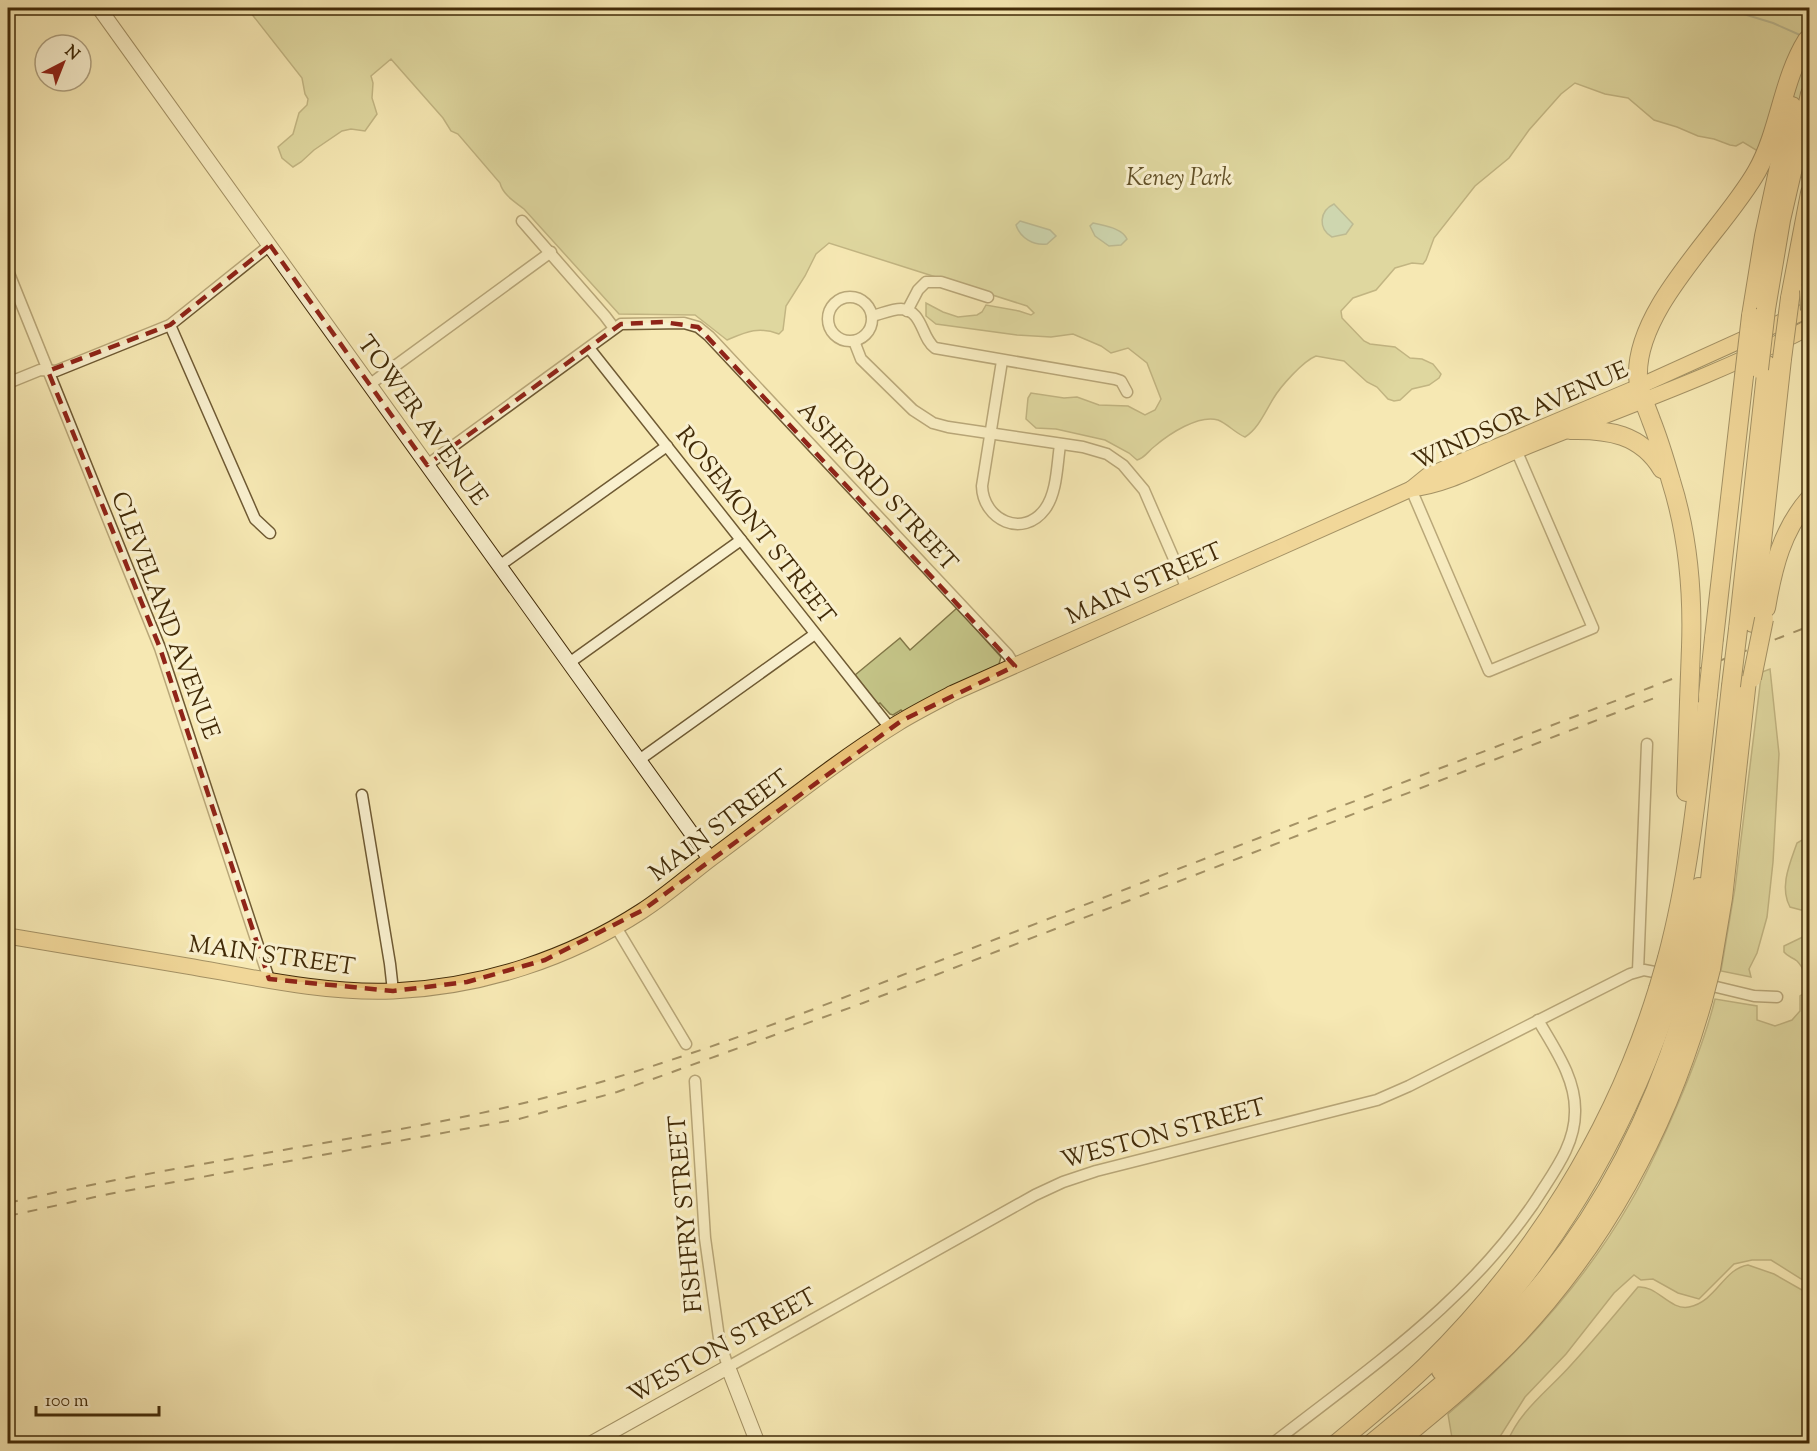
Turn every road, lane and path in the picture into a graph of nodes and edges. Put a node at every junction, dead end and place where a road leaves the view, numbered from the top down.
1 (99, 8) edge
2 (1808, 34) edge
3 (1796, 70) junction
4 (1809, 94) edge
5 (1809, 128) edge
6 (1809, 194) edge
7 (522, 222) dead end
8 (270, 245) junction
9 (551, 252) junction
10 (8, 271) edge
11 (1809, 290) edge
12 (988, 297) dead end
13 (1771, 307) junction
14 (1809, 309) edge
15 (907, 311) junction
16 (872, 316) junction
17 (170, 325) junction
18 (1809, 327) edge
19 (614, 328) junction
20 (854, 341) junction
21 (589, 348) junction
22 (1002, 361) junction
23 (1763, 367) junction
24 (48, 371) junction
25 (8, 383) edge
26 (369, 385) junction
27 (1127, 392) dead end
28 (1642, 394) junction
29 (1568, 423) junction
30 (991, 434) junction
31 (1060, 445) junction
32 (1514, 445) junction
33 (666, 446) junction
34 (427, 465) junction
35 (1411, 489) junction
36 (1676, 495) junction
37 (1809, 498) edge
38 (270, 533) dead end
39 (741, 540) junction
40 (499, 566) junction
41 (1187, 589) junction
42 (1740, 628) junction
43 (815, 634) junction
44 (569, 663) junction
45 (1015, 666) junction
46 (1732, 686) junction
47 (890, 728) junction
48 (1647, 744) dead end
49 (639, 760) junction
50 (362, 795) dead end
51 (1689, 856) junction
52 (710, 859) junction
53 (616, 927) junction
54 (8, 936) edge
55 (1689, 963) junction
56 (1638, 971) junction
57 (269, 979) junction
58 (393, 991) junction
59 (1680, 994) junction
60 (1777, 997) dead end
61 (1538, 1020) junction
62 (686, 1044) dead end
63 (695, 1081) dead end
64 (728, 1367) junction
65 (590, 1443) edge
66 (758, 1443) edge
67 (1272, 1443) edge
68 (1336, 1443) edge
69 (1359, 1443) edge
70 (1371, 1443) edge
71 (1395, 1443) edge

1 - 8 main road, TOWER AVENUE
2 - 3 highway
3 - 13 highway
3 - 28 highway
4 - 13 highway
5 - 13 highway
6 - 13 highway
7 - 9 street
8 - 17 street
8 - 26 main road, TOWER AVENUE
9 - 19 street
9 - 26 street
10 - 24 street, CLEVELAND AVENUE
11 - 14 highway, bridge
12 - 15 street
13 - 23 highway, bridge
13 - 23 highway
14 - 28 main road, WINDSOR AVENUE
15 - 16 street
15 - 22 street
16 - 20 street
16 - 20 street
17 - 24 street
17 - 38 street
18 - 28 main road, WINDSOR AVENUE
19 - 21 street
19 - 45 street, ASHFORD STREET
20 - 30 street
21 - 33 street, ROSEMONT STREET
21 - 34 street
22 - 27 street
22 - 30 street
23 - 42 highway
23 - 42 highway
24 - 25 street
24 - 57 street, CLEVELAND AVENUE
26 - 34 main road, TOWER AVENUE
28 - 29 main road, WINDSOR AVENUE
28 - 36 highway
29 - 32 main road, WINDSOR AVENUE
29 - 36 highway
30 - 31 street
30 - 31 street
31 - 41 street
32 - 35 main road, WINDSOR AVENUE
32 - 35 street
33 - 39 street, ROSEMONT STREET
33 - 40 street
34 - 40 main road, TOWER AVENUE
35 - 41 main road, MAIN STREET
36 - 51 highway, bridge
37 - 42 highway
39 - 43 street, ROSEMONT STREET
39 - 44 street
40 - 44 main road, TOWER AVENUE
41 - 45 main road, MAIN STREET
42 - 46 highway
42 - 46 highway, bridge
43 - 47 street, ROSEMONT STREET
43 - 49 street
44 - 49 main road, TOWER AVENUE
45 - 47 main road, MAIN STREET
46 - 51 highway
46 - 55 highway
46 - 55 highway
47 - 52 main road, MAIN STREET
48 - 56 street
49 - 52 main road, TOWER AVENUE
50 - 58 street
51 - 55 highway
52 - 53 main road, MAIN STREET
53 - 58 main road, MAIN STREET
53 - 62 street
54 - 57 main road, MAIN STREET
55 - 59 highway, bridge
55 - 59 highway, bridge
56 - 60 street
56 - 61 street, WESTON STREET
57 - 58 main road, MAIN STREET
59 - 68 highway
59 - 69 highway
59 - 70 highway
59 - 71 highway
61 - 64 street, WESTON STREET
61 - 67 street
63 - 64 street, FISHFRY STREET
64 - 65 main road, WESTON STREET
64 - 66 main road, FISHFRY STREET

